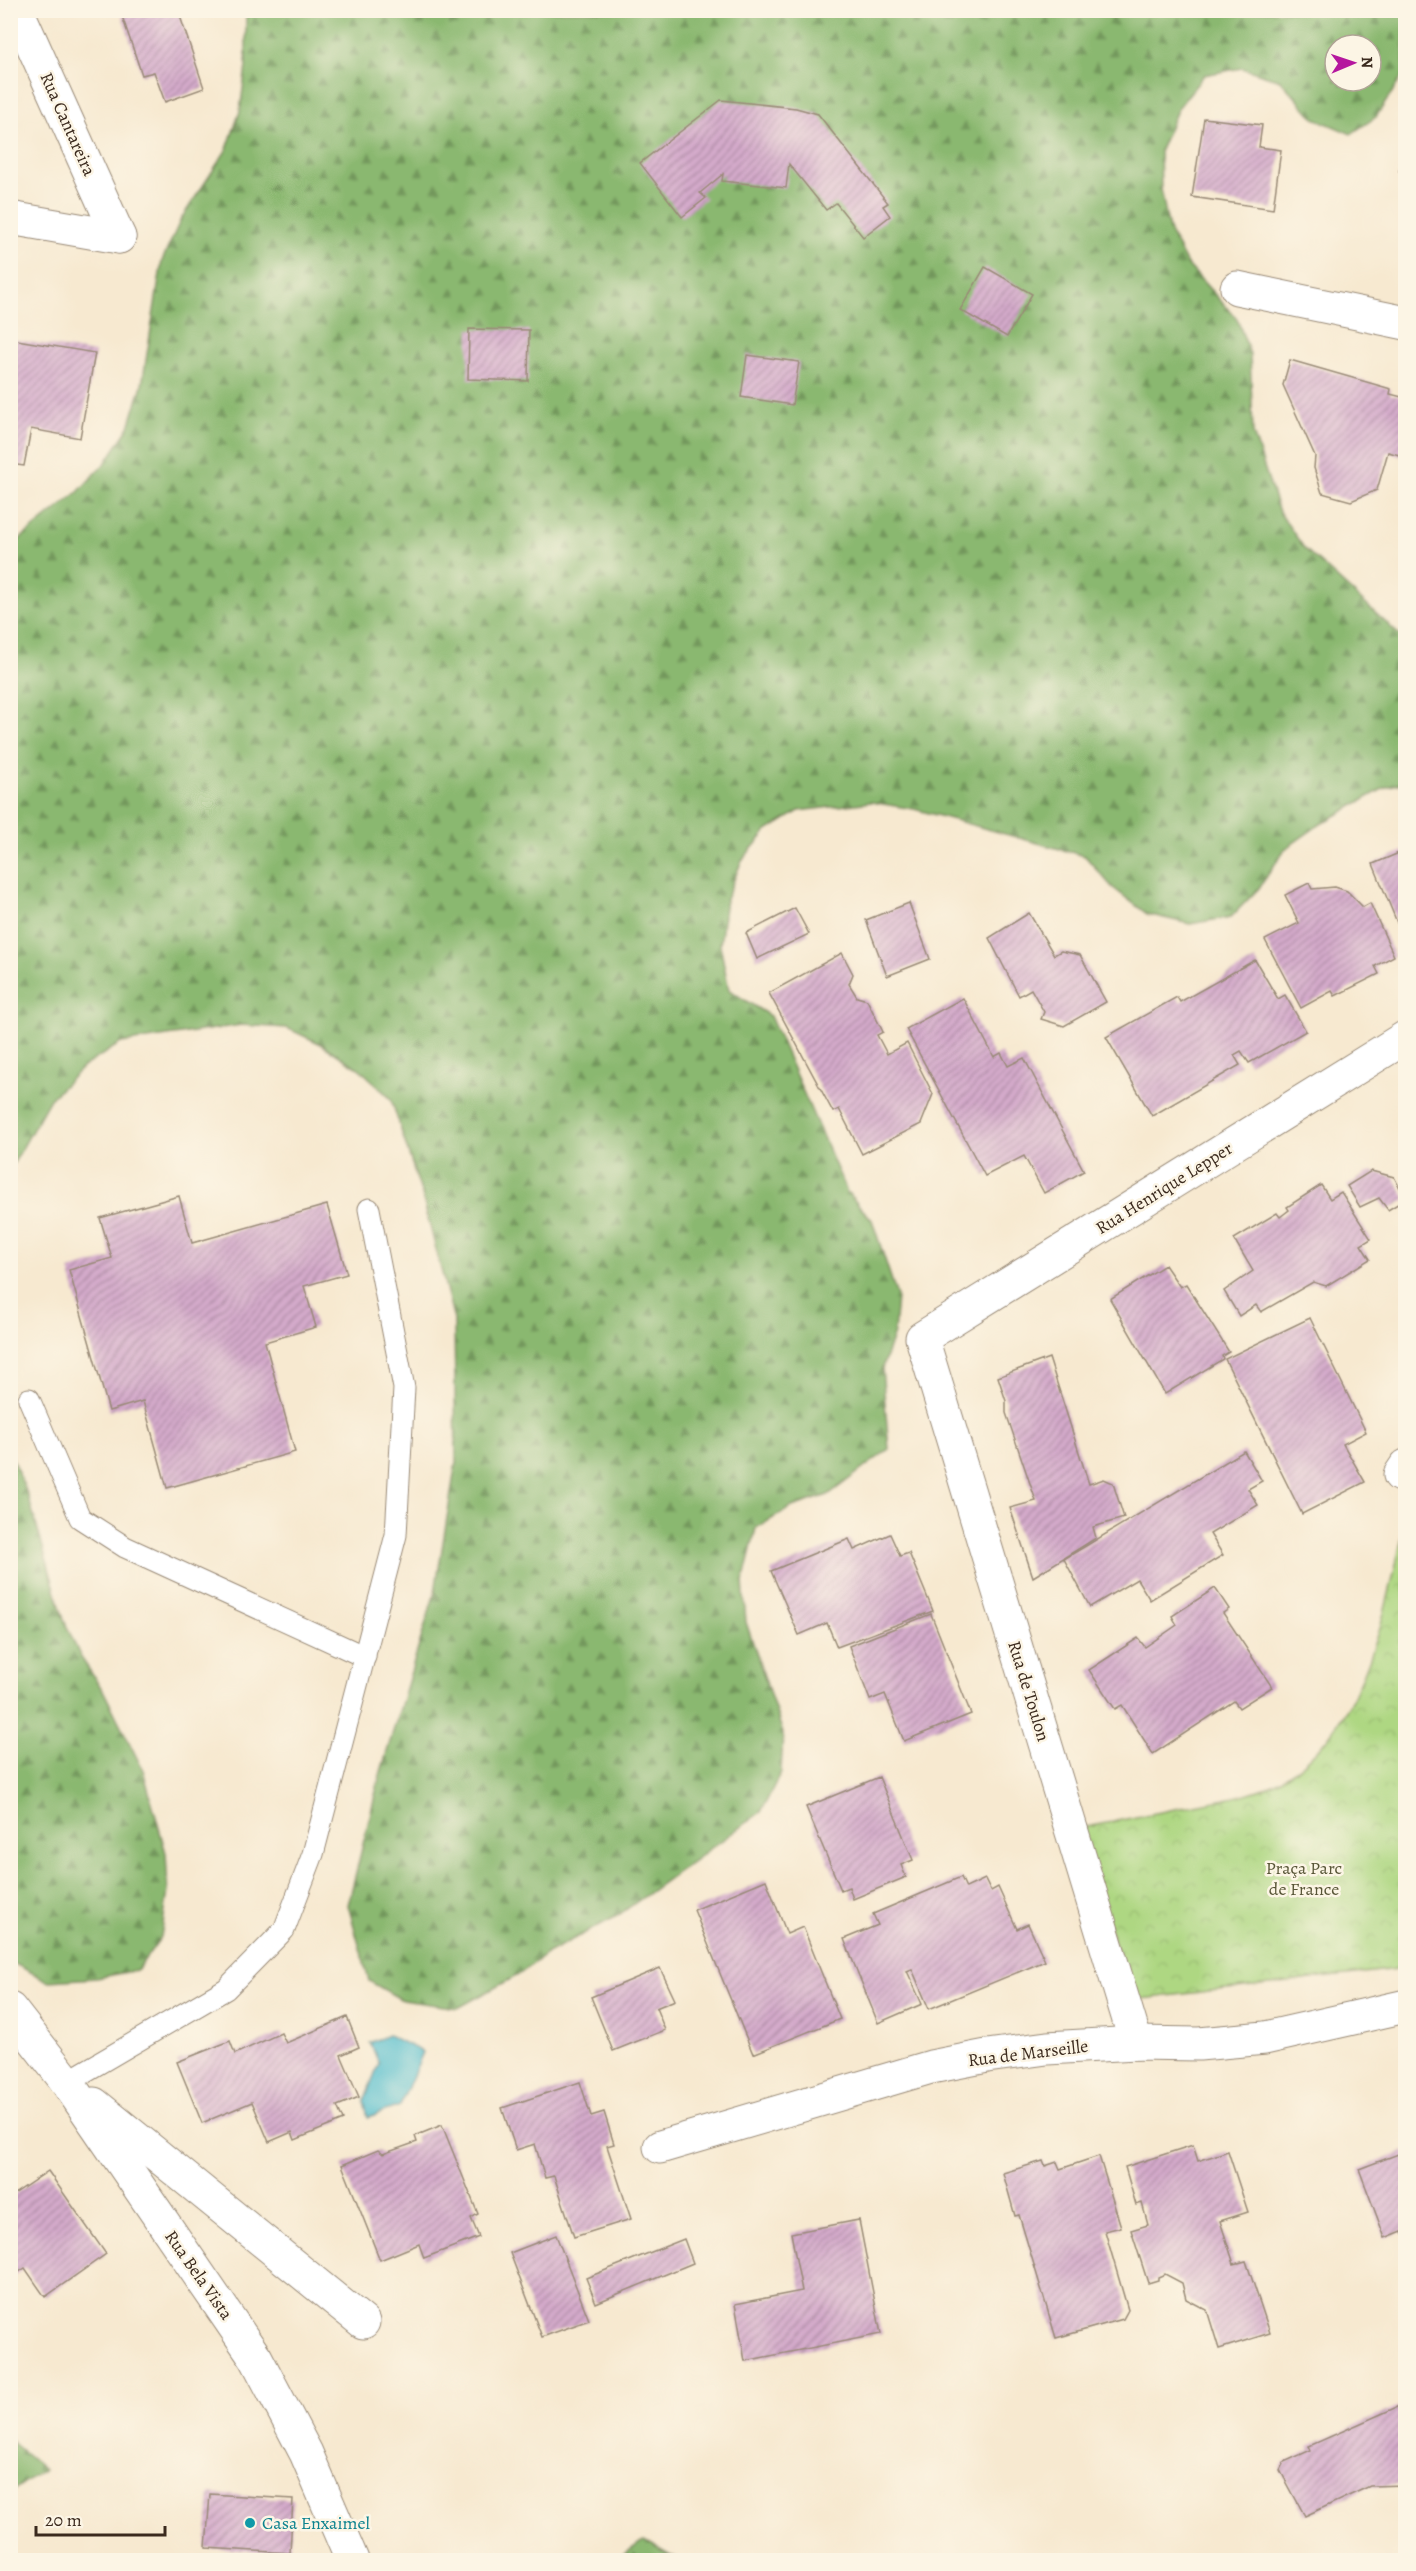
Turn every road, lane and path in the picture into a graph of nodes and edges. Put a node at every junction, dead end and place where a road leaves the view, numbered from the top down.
1 (17, 10) edge
2 (10, 218) edge
3 (1237, 288) dead end
4 (1406, 323) edge
5 (1406, 1037) edge
6 (369, 1209) dead end
7 (922, 1338) joint
8 (29, 1398) dead end
9 (365, 1658) junction
10 (1406, 2006) edge
11 (10, 2009) edge
12 (1136, 2043) junction
13 (67, 2082) junction
14 (660, 2147) dead end
15 (363, 2322) dead end
16 (352, 2560) edge

1 - 2 street, Rua Cantareira
3 - 4 street
5 - 7 street, Rua Henrique Lepper
6 - 9 lane
7 - 12 street, Rua de Toulon
8 - 9 lane
9 - 13 lane
10 - 12 street, Rua de Marseille
11 - 13 street, Rua Bela Vista
12 - 14 street, Rua de Marseille
13 - 15 street
13 - 16 street, Rua Bela Vista

